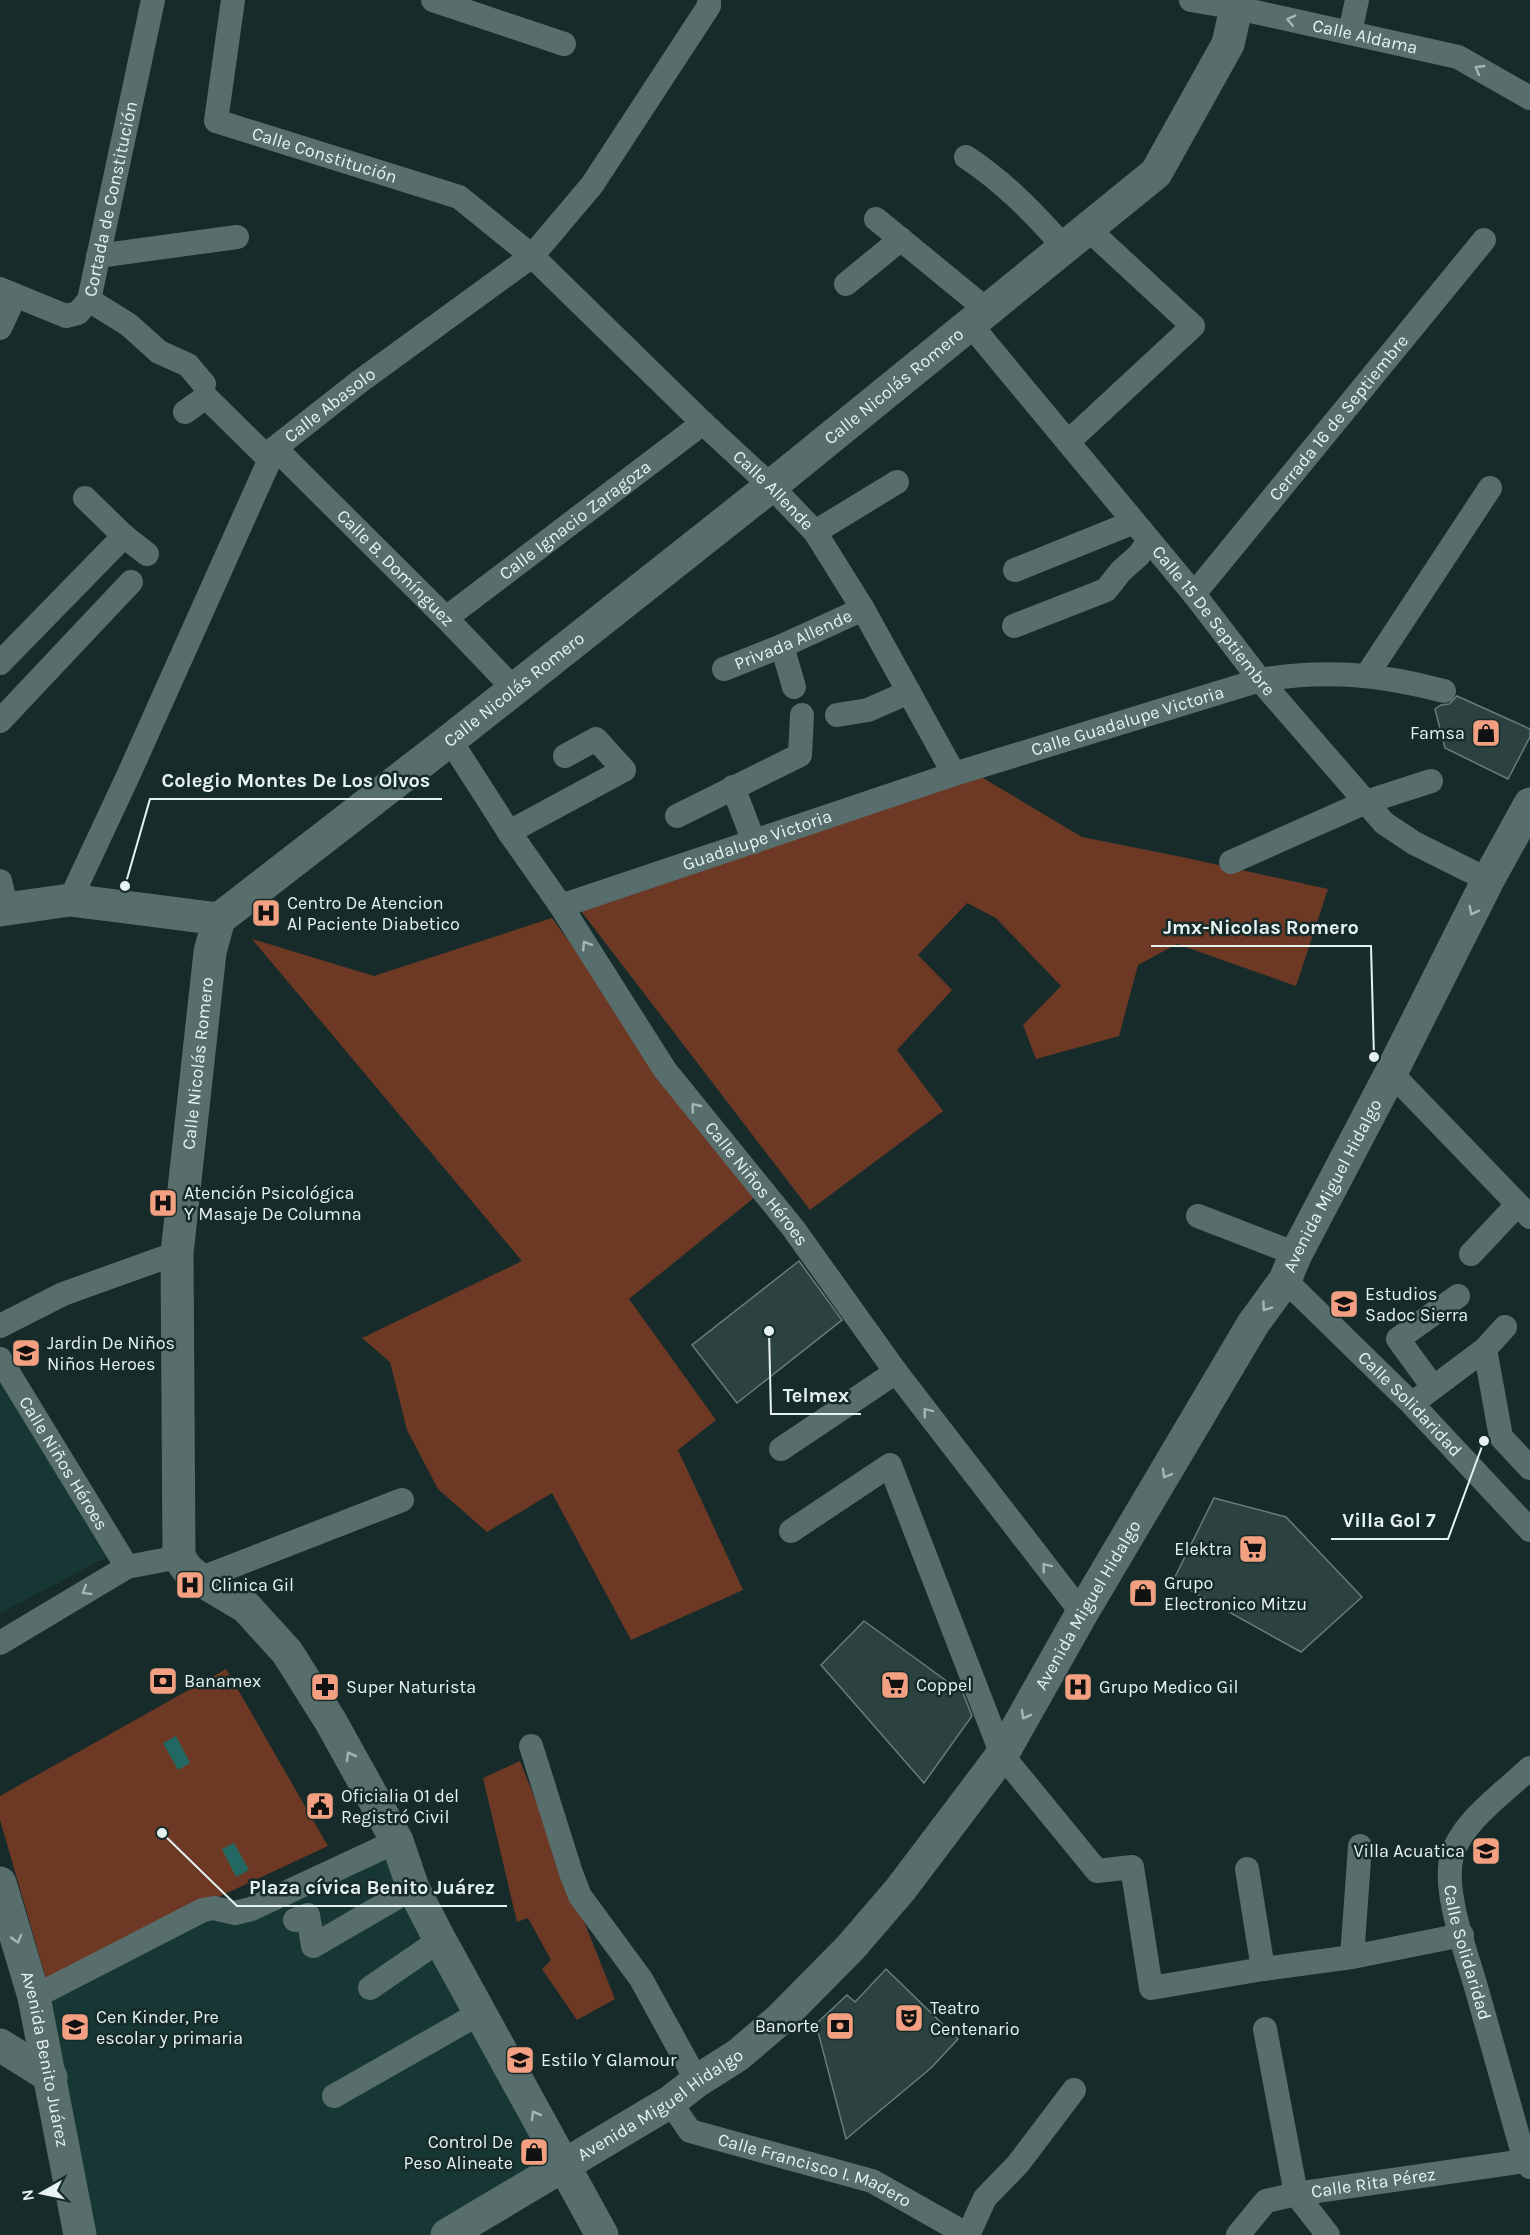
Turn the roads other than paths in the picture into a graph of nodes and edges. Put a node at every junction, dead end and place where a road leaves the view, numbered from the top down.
1 (153, 0) edge
2 (233, 0) edge
3 (433, 0) edge
4 (709, 0) edge
5 (1191, 0) edge
6 (1356, 0) edge
7 (1238, 4) edge
8 (1350, 33) junction
9 (564, 44) dead end
10 (1530, 98) edge
11 (966, 157) dead end
12 (876, 219) dead end
13 (237, 237) dead end
14 (1076, 238) junction
15 (901, 239) junction
16 (1484, 240) dead end
17 (98, 256) junction
18 (532, 256) junction
19 (846, 284) dead end
20 (8, 292) edge
21 (89, 300) junction
22 (979, 317) junction
23 (0, 328) edge
24 (204, 384) dead end
25 (185, 412) dead end
26 (704, 423) junction
27 (1068, 442) junction
28 (272, 454) junction
29 (897, 482) dead end
30 (771, 486) junction
31 (1490, 488) dead end
32 (85, 498) dead end
33 (1134, 522) junction
34 (815, 532) junction
35 (124, 536) junction
36 (1149, 540) junction
37 (147, 554) dead end
38 (1015, 570) dead end
39 (131, 582) dead end
40 (1194, 594) junction
41 (863, 609) junction
42 (446, 618) junction
43 (1014, 627) dead end
44 (782, 646) junction
45 (0, 663) edge
46 (724, 669) dead end
47 (1367, 675) junction
48 (1260, 680) junction
49 (794, 687) dead end
50 (514, 689) junction
51 (909, 692) junction
52 (1444, 692) dead end
53 (802, 715) dead end
54 (837, 715) dead end
55 (0, 721) edge
56 (450, 740) junction
57 (565, 756) dead end
58 (954, 774) junction
59 (1431, 781) dead end
60 (733, 787) junction
61 (1366, 802) junction
62 (1530, 804) edge
63 (677, 816) dead end
64 (509, 832) junction
65 (754, 842) junction
66 (1231, 862) dead end
67 (1488, 880) junction
68 (2, 900) edge
69 (70, 900) junction
70 (561, 906) junction
71 (219, 919) junction
72 (1391, 1073) junction
73 (1524, 1211) edge
74 (1198, 1216) dead end
75 (177, 1253) junction
76 (1471, 1254) dead end
77 (1290, 1267) junction
78 (1458, 1296) dead end
79 (0, 1326) edge
80 (1505, 1328) dead end
81 (1485, 1349) junction
82 (0, 1359) edge
83 (896, 1372) junction
84 (1433, 1387) junction
85 (1412, 1404) junction
86 (781, 1449) dead end
87 (1530, 1468) edge
88 (402, 1500) dead end
89 (1530, 1530) edge
90 (792, 1531) dead end
91 (127, 1567) junction
92 (189, 1568) junction
93 (1082, 1613) junction
94 (0, 1643) edge
95 (531, 1746) dead end
96 (1002, 1755) junction
97 (1530, 1768) edge
98 (397, 1841) junction
99 (1360, 1846) dead end
100 (1247, 1869) dead end
101 (0, 1883) edge
102 (413, 1888) junction
103 (295, 1920) dead end
104 (1462, 1935) junction
105 (440, 1940) junction
106 (1352, 1957) junction
107 (1263, 1969) junction
108 (370, 1988) dead end
109 (34, 1997) junction
110 (480, 2013) junction
111 (1265, 2029) dead end
112 (0, 2045) edge
113 (51, 2077) junction
114 (697, 2081) junction
115 (1074, 2090) dead end
116 (334, 2096) dead end
117 (670, 2102) junction
118 (1527, 2164) edge
119 (563, 2167) junction
120 (1296, 2194) junction
121 (956, 2232) edge
122 (80, 2235) edge
123 (447, 2235) edge
124 (602, 2235) edge
125 (1238, 2235) edge
126 (1328, 2235) edge

1 - 17 street, Cortada de Constitución
2 - 18 street, Calle Constitución
3 - 9 street
4 - 18 street, Calle Abasolo
5 - 7 street, Calle Aldama
6 - 8 street
8 -> 7 street, Calle Aldama
7 - 14 main road, Calle Nicolás Romero
10 -> 8 street, Calle Aldama
11 - 14 street
12 - 15 street, Calle 15 De Septiembre
13 - 17 street
14 - 22 main road, Calle Nicolás Romero
14 - 27 street
15 - 19 street
15 - 22 street, Calle 15 De Septiembre
16 - 40 street, Cerrada 16 de Septiembre
17 - 21 street, Cortada de Constitución
18 - 26 street, Calle Allende
18 - 28 street, Calle Abasolo
20 - 21 street, Cortada de Constitución
20 - 23 street
21 - 24 street
22 - 27 street, Calle 15 De Septiembre
22 - 30 main road, Calle Nicolás Romero
25 - 28 street, Calle B. Domínguez
26 - 30 street, Calle Allende
26 - 42 street, Calle Ignacio Zaragoza
27 - 33 street, Calle 15 De Septiembre
28 - 42 street, Calle B. Domínguez
28 - 69 street, Calle Abasolo
29 - 34 street
30 - 34 street, Calle Allende
30 - 50 main road, Calle Nicolás Romero
31 - 47 street
32 - 35 street
33 - 36 street, Calle 15 De Septiembre
33 - 38 street
34 - 41 street, Calle Allende
35 - 37 street
35 - 45 street
36 - 40 street, Calle 15 De Septiembre
36 - 43 street
39 - 55 street
40 - 48 street, Calle 15 De Septiembre
41 - 44 street, Privada Allende
41 - 51 street, Calle Allende
42 - 50 street, Calle B. Domínguez
44 - 46 street, Privada Allende
44 - 49 street
47 - 48 street, Calle Guadalupe Victoria
47 - 52 street, Calle Guadalupe Victoria
48 - 58 street, Calle Guadalupe Victoria
48 - 61 street, Calle 15 De Septiembre
50 - 56 main road, Calle Nicolás Romero
51 - 54 street
51 - 58 street, Calle Allende
53 - 60 street
56 - 64 street, Calle Niños Héroes
56 - 71 main road, Calle Nicolás Romero
57 - 64 street
58 - 65 street, Guadalupe Victoria
59 - 61 street
60 - 63 street
60 - 65 street
61 - 66 street
61 - 67 street, Calle 15 De Septiembre
62 - 67 main road, Avenida Miguel Hidalgo
64 - 70 street, Calle Niños Héroes
65 - 70 street, Guadalupe Victoria
67 -> 72 main road, Avenida Miguel Hidalgo
68 - 69 main road
69 - 71 main road
83 -> 70 street, Calle Niños Héroes
71 - 75 main road, Calle Nicolás Romero
72 - 73 street
72 - 77 main road, Avenida Miguel Hidalgo
73 - 76 street
74 - 77 street
75 - 79 street
75 - 92 main road, Calle Nicolás Romero
77 - 85 street, Calle Solidaridad
77 -> 93 main road, Avenida Miguel Hidalgo
78 - 84 street
80 - 81 street
81 - 84 street
81 - 87 street
82 - 91 street, Calle Niños Héroes
83 - 86 street
93 -> 83 street, Calle Niños Héroes
84 - 85 street
85 - 89 street, Calle Solidaridad
88 - 92 street
90 - 96 street
91 - 92 street
91 -> 94 street
98 -> 92 main road
93 -> 96 main road, Avenida Miguel Hidalgo
95 - 114 street
96 - 107 street
96 - 114 main road, Avenida Miguel Hidalgo
97 - 104 street, Calle Solidaridad
98 - 102 main road
98 - 109 street
99 - 106 street
100 - 107 street
101 -> 109 main road, Avenida Benito Juárez
102 - 103 street
102 - 105 main road
104 - 106 street
104 - 118 street, Calle Solidaridad
105 - 108 street
105 - 110 main road
106 - 107 street
109 - 113 main road, Avenida Benito Juárez
110 - 116 street
119 -> 110 main road
111 - 120 street
112 - 113 main road
113 - 122 main road, Avenida Benito Juárez
114 - 117 main road, Avenida Miguel Hidalgo
115 - 121 street
117 - 119 main road, Avenida Miguel Hidalgo
117 - 121 street, Calle Francisco I. Madero
118 - 120 street, Calle Rita Pérez
119 - 123 main road, Avenida Miguel Hidalgo
119 - 124 main road
120 - 125 street, Calle Rita Pérez
120 - 126 street

